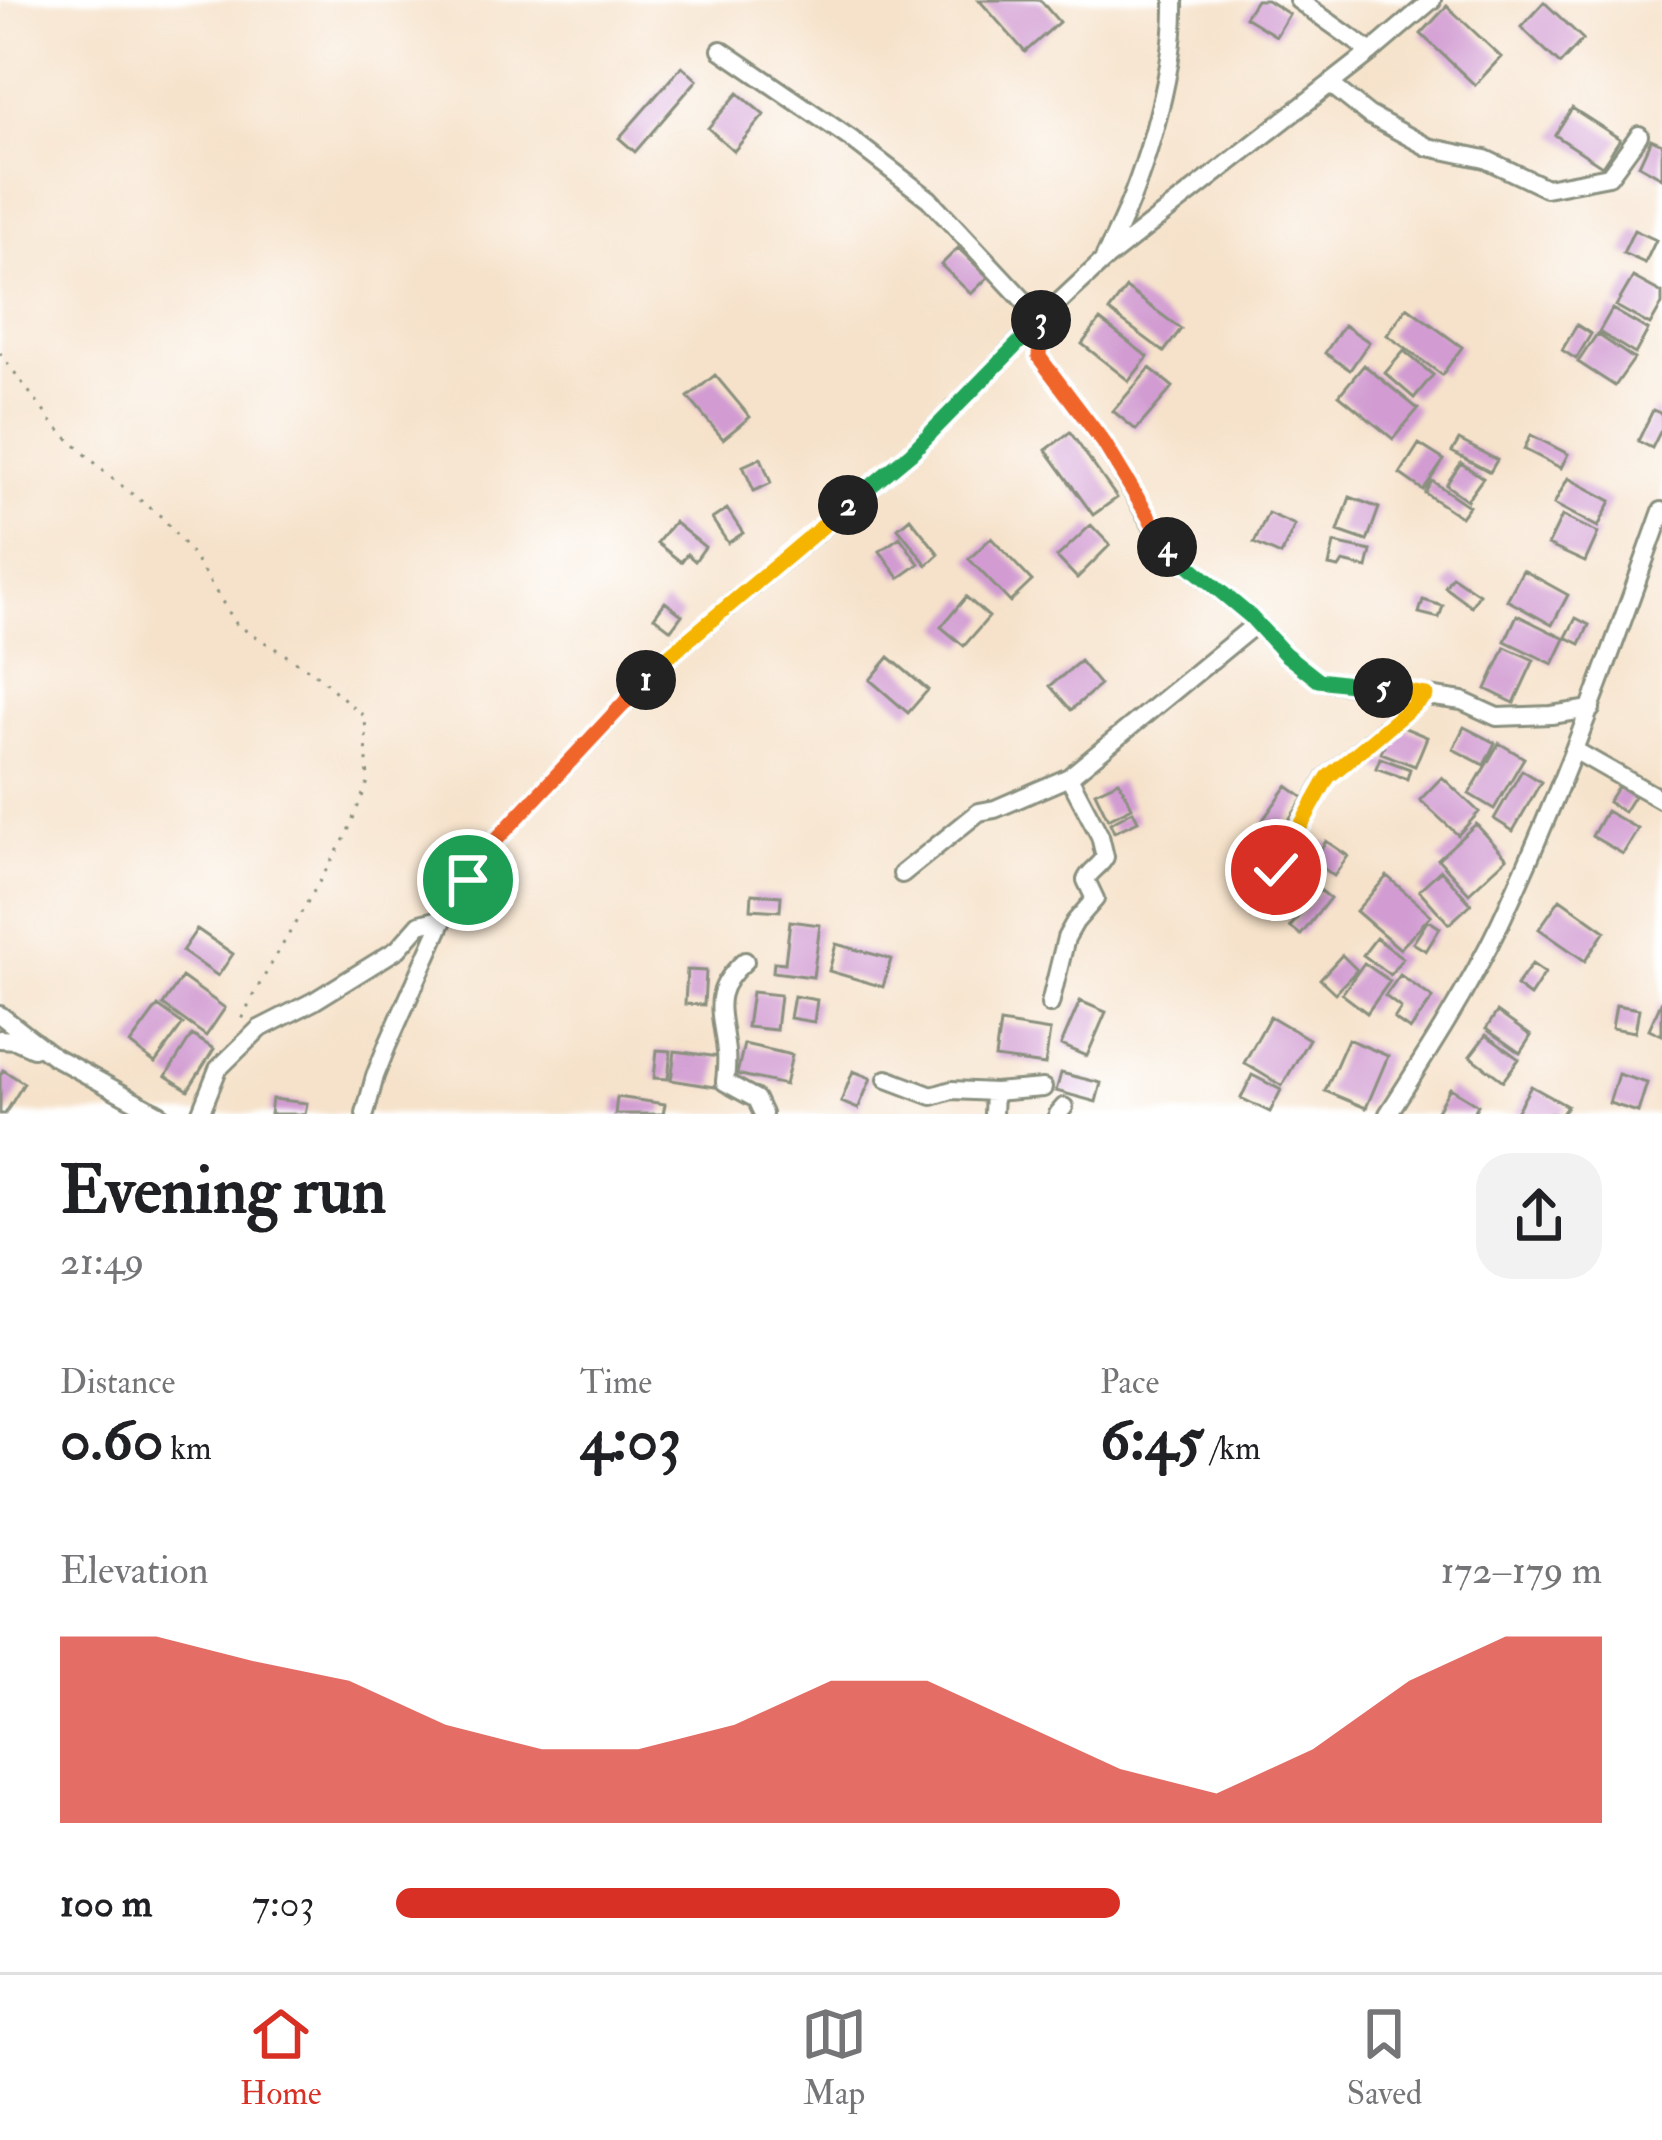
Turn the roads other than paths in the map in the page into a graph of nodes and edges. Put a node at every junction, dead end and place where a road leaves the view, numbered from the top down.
1 (1174, 0) edge
2 (1298, 0) edge
3 (1432, 0) edge
4 (722, 50) dead end
5 (1371, 52) junction
6 (1330, 83) junction
7 (1639, 135) dead end
8 (1102, 262) junction
9 (1041, 319) junction
10 (1662, 511) edge
11 (1257, 623) junction
12 (1426, 695) junction
13 (1591, 709) junction
14 (1576, 751) junction
15 (1069, 777) junction
16 (1662, 800) edge
17 (1276, 870) dead end
18 (902, 874) dead end
19 (444, 918) junction
20 (745, 961) dead end
21 (1050, 1004) dead end
22 (0, 1015) edge
23 (0, 1039) edge
24 (53, 1056) junction
25 (887, 1079) dead end
26 (1043, 1088) dead end
27 (994, 1092) junction
28 (159, 1114) edge
29 (200, 1114) edge
30 (365, 1114) edge
31 (763, 1114) edge
32 (993, 1114) edge
33 (1388, 1114) edge

1 - 8 street
2 - 5 street
3 - 5 street
4 - 9 street
5 - 6 street
6 - 7 street
6 - 8 street
8 - 9 street
9 - 11 street
9 - 19 street
10 - 13 street
11 - 12 street
11 - 15 street
12 - 13 street
12 - 17 street
13 - 14 street
14 - 16 street
14 - 33 street
15 - 18 street
15 - 21 street
19 - 29 street
19 - 30 street
20 - 31 street
22 - 24 street
23 - 24 street
24 - 28 street
25 - 27 street
26 - 27 street
27 - 32 street

